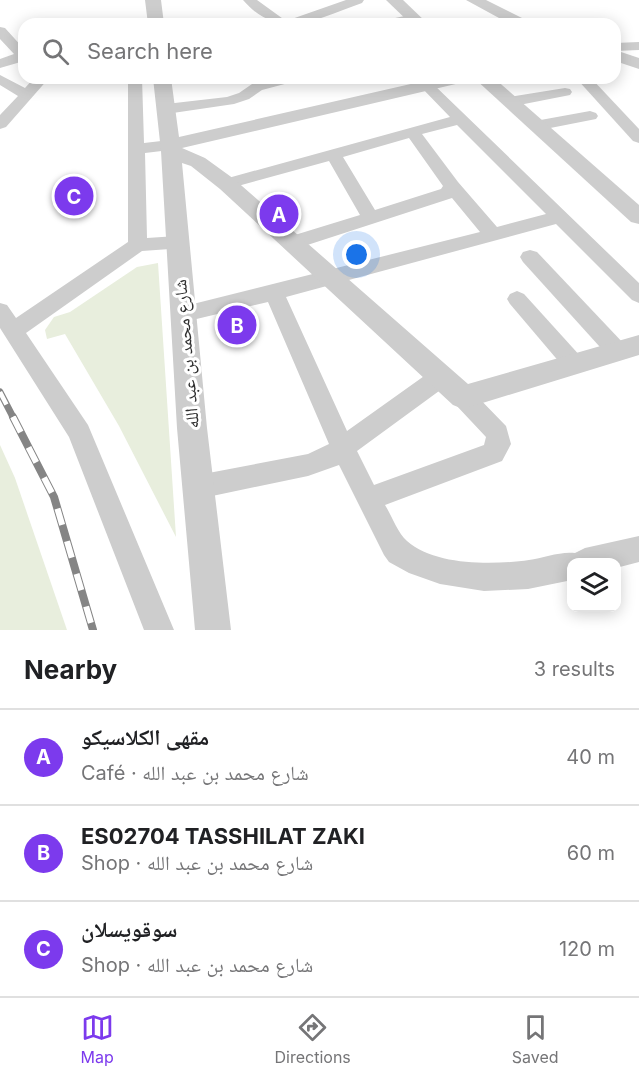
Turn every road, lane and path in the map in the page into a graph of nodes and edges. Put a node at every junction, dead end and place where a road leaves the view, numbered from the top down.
1 (153, 0) edge
2 (249, 0) edge
3 (308, 0) edge
4 (358, 0) edge
5 (394, 0) edge
6 (474, 0) edge
7 (326, 11) junction
8 (155, 18) edge
9 (274, 18) edge
10 (306, 18) edge
11 (414, 18) edge
12 (510, 18) edge
13 (2, 35) edge
14 (639, 46) edge
15 (621, 47) edge
16 (18, 50) edge
17 (621, 57) edge
18 (18, 58) edge
19 (0, 63) edge
20 (639, 64) edge
21 (0, 80) edge
22 (37, 84) edge
23 (135, 84) edge
24 (163, 84) edge
25 (250, 84) edge
26 (435, 84) edge
27 (490, 84) edge
28 (589, 84) edge
29 (427, 86) junction
30 (565, 92) dead end
31 (27, 95) junction
32 (509, 102) junction
33 (166, 109) junction
34 (639, 115) edge
35 (590, 116) dead end
36 (460, 119) junction
37 (622, 120) junction
38 (0, 123) edge
39 (535, 126) junction
40 (413, 133) junction
41 (639, 138) edge
42 (170, 148) junction
43 (136, 149) junction
44 (333, 154) junction
45 (227, 184) junction
46 (452, 186) junction
47 (558, 216) junction
48 (639, 217) edge
49 (371, 218) junction
50 (492, 234) junction
51 (177, 243) junction
52 (292, 243) junction
53 (138, 245) junction
54 (530, 257) dead end
55 (331, 277) junction
56 (274, 293) junction
57 (639, 295) edge
58 (517, 299) dead end
59 (184, 314) junction
60 (7, 321) edge
61 (628, 348) edge
62 (574, 364) junction
63 (442, 376) junction
64 (463, 397) junction
65 (344, 449) junction
66 (198, 487) junction
67 (368, 499) junction
68 (639, 549) edge
69 (602, 558) edge
70 (567, 567) edge
71 (159, 630) edge
72 (213, 630) edge

1 - 8 street
2 - 9 street
3 - 7 street
4 - 7 street
5 - 11 street
6 - 12 street
7 - 10 street
13 - 16 street
14 - 15 street
17 - 20 street
18 - 19 street
21 - 31 street
22 - 31 street
23 - 43 street
24 - 33 street, شارع محمد بن عبد الله
25 - 33 street
26 - 29 street
27 - 32 street
28 - 37 street
29 - 36 street
29 - 42 street
30 - 32 street
31 - 38 street
32 - 39 street
33 - 42 street, شارع محمد بن عبد الله
34 - 37 street
35 - 39 street
36 - 40 street
36 - 47 street
37 - 41 street
39 - 48 street
40 - 44 street
40 - 46 street
42 - 43 street
42 - 45 street
42 - 51 street, شارع محمد بن عبد الله
43 - 53 street
44 - 45 street
44 - 49 street
45 - 52 street
46 - 49 street
46 - 50 street
47 - 50 street
47 - 57 street
49 - 52 street
50 - 55 street
51 - 53 street
51 - 59 street, شارع محمد بن عبد الله
52 - 55 street
53 - 60 street
54 - 61 street
55 - 56 street
55 - 63 street
56 - 59 street
56 - 65 street
58 - 62 street
59 - 66 street, شارع محمد بن عبد الله
60 - 71 street
61 - 62 street
62 - 64 street
63 - 64 street
63 - 65 street
64 - 67 street
65 - 66 street
65 - 67 street
66 - 72 street, شارع محمد بن عبد الله
67 - 70 street
68 - 69 street

